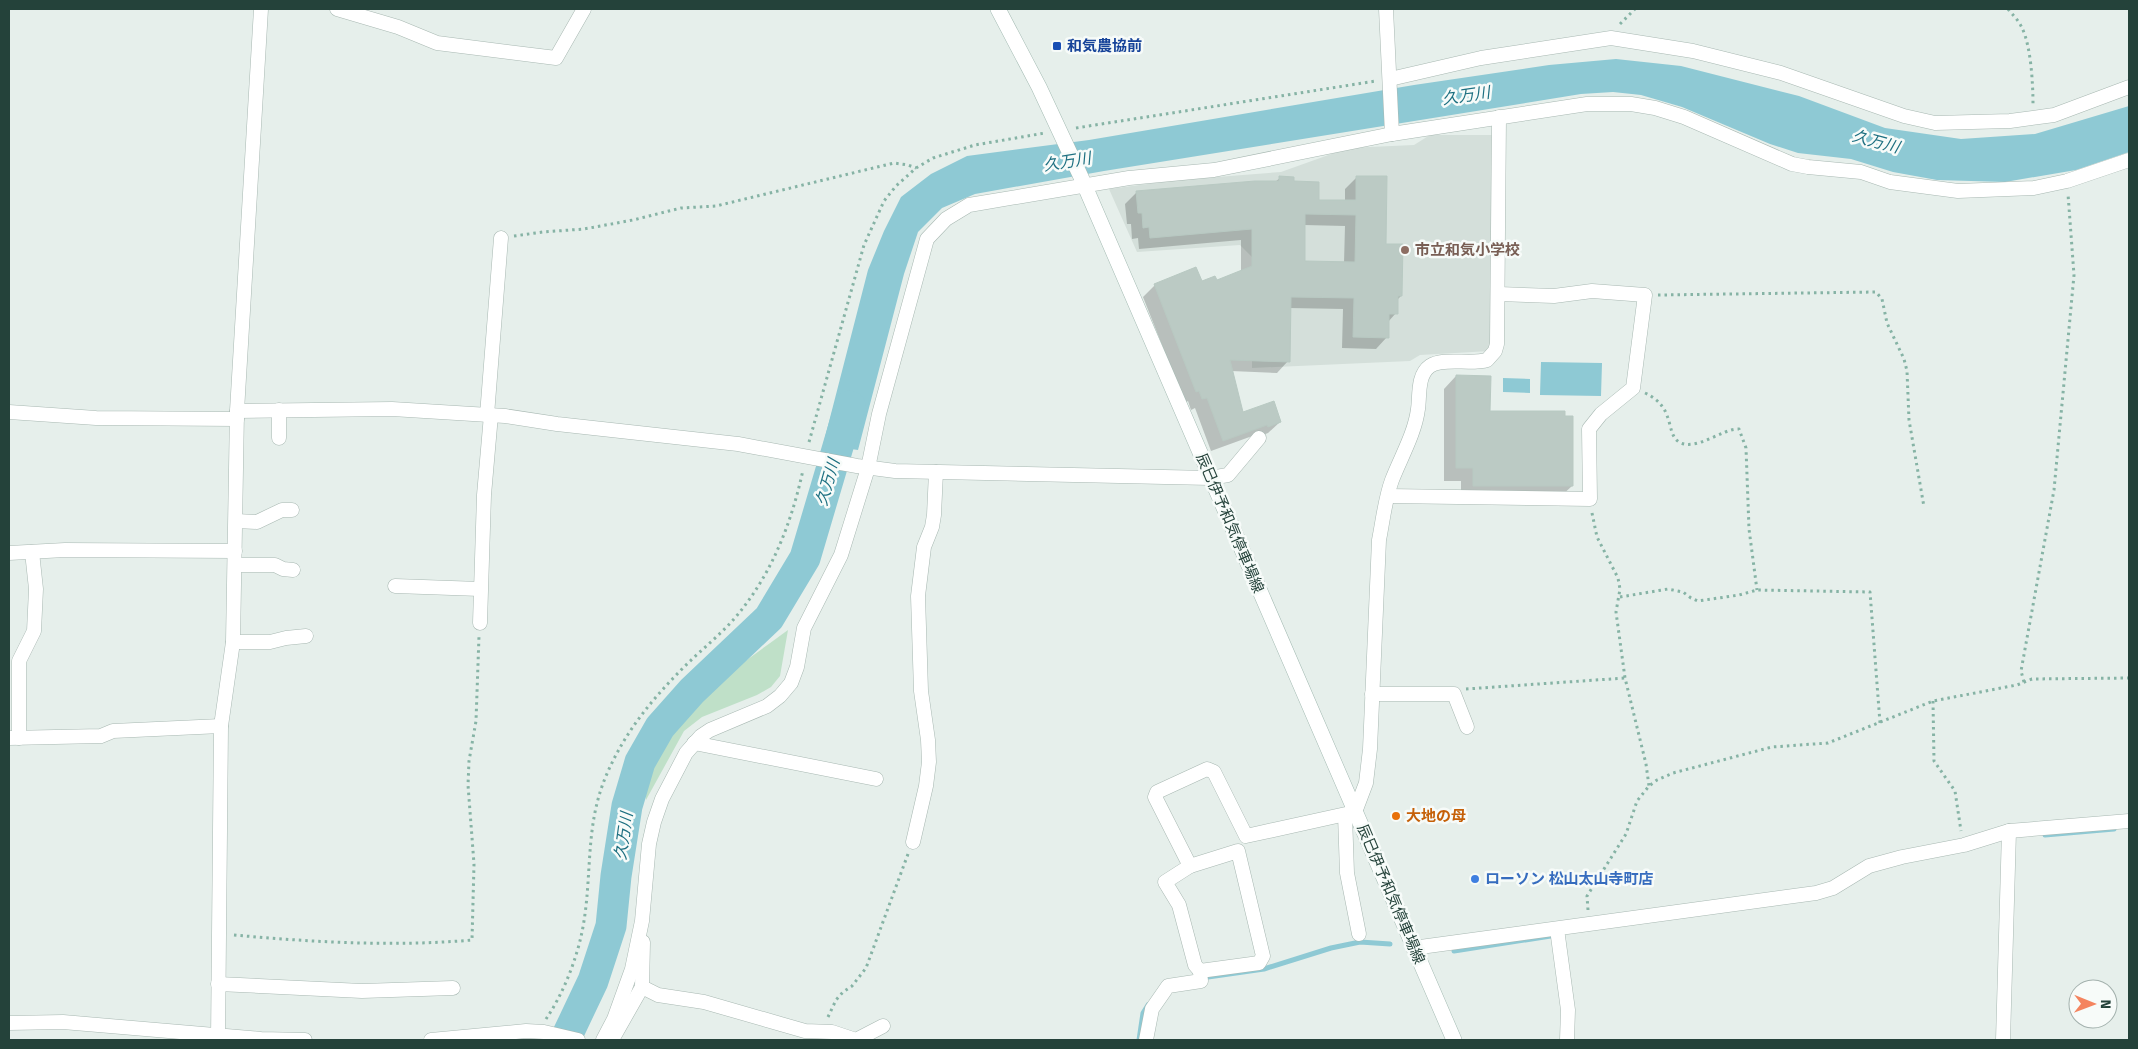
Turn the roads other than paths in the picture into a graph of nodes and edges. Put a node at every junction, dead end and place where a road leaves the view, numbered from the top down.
1 (261, 9) edge
2 (337, 9) edge
3 (584, 9) edge
4 (998, 9) edge
5 (1386, 9) edge
6 (1390, 81) junction
7 (2129, 87) edge
8 (1499, 117) junction
9 (1392, 131) junction
10 (2129, 160) edge
11 (1082, 181) junction
12 (501, 238) road end
13 (1498, 294) junction
14 (279, 410) junction
15 (9, 412) edge
16 (237, 415) junction
17 (489, 415) junction
18 (279, 438) dead end
19 (1259, 438) dead end
20 (862, 467) junction
21 (936, 472) junction
22 (1210, 478) junction
23 (1388, 496) junction
24 (292, 510) dead end
25 (236, 521) junction
26 (32, 552) junction
27 (9, 553) edge
28 (235, 558) junction
29 (293, 570) dead end
30 (395, 586) dead end
31 (480, 589) junction
32 (480, 623) road end
33 (306, 636) dead end
34 (233, 642) junction
35 (1372, 694) junction
36 (221, 726) junction
37 (1467, 727) dead end
38 (14, 738) edge
39 (694, 743) junction
40 (876, 778) dead end
41 (1350, 813) junction
42 (2129, 822) edge
43 (2009, 831) junction
44 (1246, 836) junction
45 (913, 842) road end
46 (1238, 851) junction
47 (1190, 866) junction
48 (642, 921) junction
49 (1557, 929) junction
50 (1359, 934) dead end
51 (1413, 948) junction
52 (1200, 971) junction
53 (218, 984) junction
54 (642, 987) junction
55 (453, 988) dead end
56 (9, 1023) edge
57 (883, 1026) dead end
58 (537, 1035) edge
59 (218, 1037) edge
60 (305, 1040) edge
61 (431, 1040) edge
62 (578, 1040) edge
63 (603, 1040) edge
64 (611, 1040) edge
65 (1146, 1040) edge
66 (1454, 1040) edge
67 (1567, 1040) edge
68 (2003, 1040) edge

1 - 16 street
2 - 3 street
4 - 11 main road, 辰巳伊予和気停車場線
5 - 6 street
6 - 7 street
6 - 9 street
8 - 9 street
8 - 10 street
8 - 13 street
9 - 11 street
11 - 20 street
11 - 22 main road, 辰巳伊予和気停車場線
12 - 17 street
13 - 23 street
13 - 23 street
14 - 16 street
14 - 17 street
14 - 18 street
15 - 16 street
16 - 25 street
17 - 20 street
17 - 31 street
19 - 22 street
20 - 21 street
20 - 39 street
21 - 22 street
21 - 45 street
22 - 41 main road, 辰巳伊予和気停車場線
23 - 35 street
24 - 25 street
25 - 28 street
26 - 27 street
26 - 28 street
26 - 38 street
28 - 29 street
28 - 34 street
30 - 31 street
31 - 32 street
33 - 34 street
34 - 36 street
35 - 37 street
35 - 41 street
36 - 38 street
36 - 53 street
39 - 40 street
39 - 48 street
41 - 44 street
41 - 50 street
41 - 51 main road, 辰巳伊予和気停車場線
42 - 43 street
43 - 49 street
43 - 68 street
44 - 46 street
44 - 47 street
46 - 47 street
46 - 52 street
47 - 52 street
48 - 54 street
48 - 63 street
49 - 51 street
49 - 67 street
51 - 66 main road, 辰巳伊予和気停車場線
52 - 65 street
53 - 55 street
53 - 59 street
54 - 57 street
54 - 64 street
56 - 59 street
58 - 61 street
58 - 62 street
59 - 60 street

